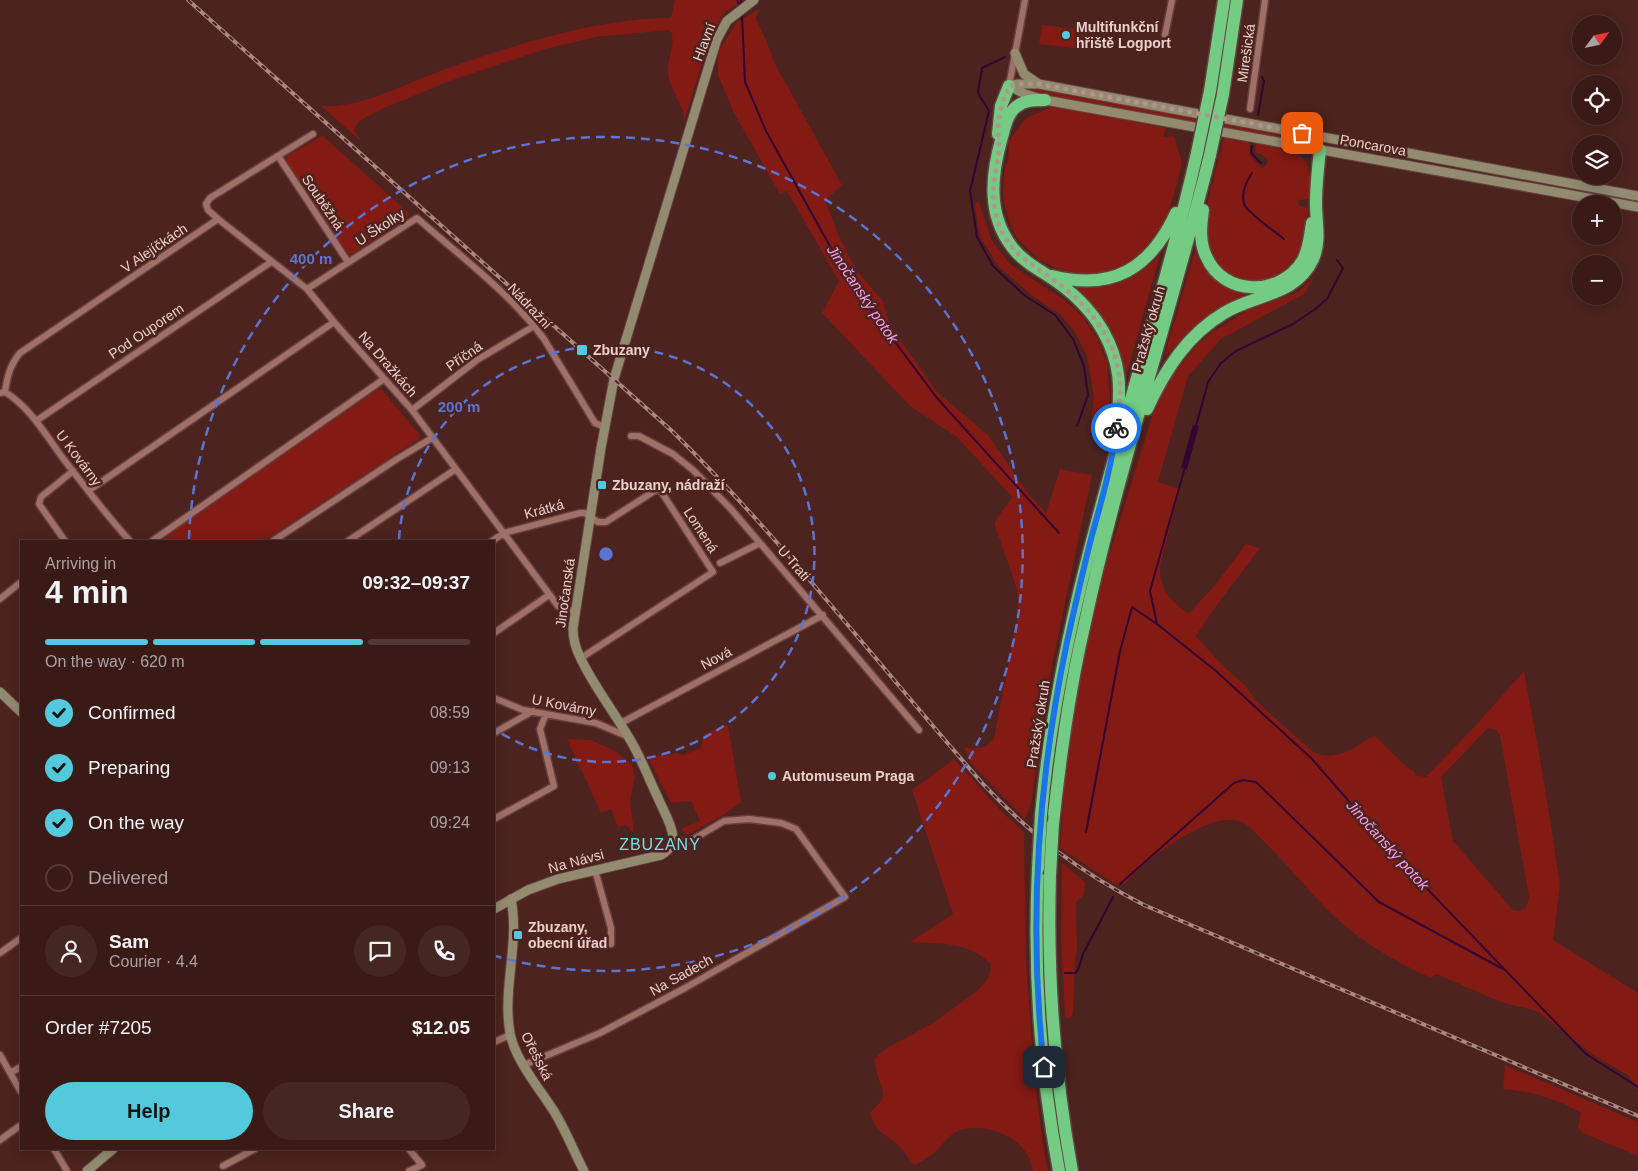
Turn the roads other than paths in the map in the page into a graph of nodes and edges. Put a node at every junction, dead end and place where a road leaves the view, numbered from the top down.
1 (754, 0) edge
2 (1025, 0) edge
3 (1172, 0) edge
4 (1224, 0) edge
5 (1238, 0) edge
6 (1265, 0) edge
7 (1165, 35) dead end
8 (1015, 53) junction
9 (1039, 84) junction
10 (1009, 86) junction
11 (1216, 92) junction
12 (1045, 100) junction
13 (1250, 109) dead end
14 (1005, 126) junction
15 (313, 134) dead end
16 (1320, 137) junction
17 (999, 149) junction
18 (1320, 150) junction
19 (1210, 155) junction
20 (278, 156) junction
21 (1502, 171) junction
22 (1191, 180) junction
23 (1500, 182) junction
24 (1638, 196) edge
25 (1316, 205) junction
26 (1638, 207) edge
27 (417, 218) joint
28 (218, 219) junction
29 (271, 262) junction
30 (348, 262) junction
31 (1047, 275) junction
32 (308, 290) junction
33 (334, 322) junction
34 (534, 326) junction
35 (620, 358) joint
36 (384, 379) junction
37 (2, 392) edge
38 (412, 410) junction
39 (36, 421) junction
40 (604, 427) junction
41 (631, 436) dead end
42 (432, 438) junction
43 (1129, 447) junction
44 (1113, 458) junction
45 (456, 469) junction
46 (73, 471) junction
47 (88, 491) junction
48 (590, 517) junction
49 (504, 533) junction
50 (64, 540) edge
51 (129, 540) edge
52 (153, 540) edge
53 (275, 540) edge
54 (350, 540) edge
55 (494, 540) edge
56 (760, 543) junction
57 (720, 563) dead end
58 (20, 583) edge
59 (548, 595) junction
60 (0, 599) edge
61 (575, 611) junction
62 (823, 615) junction
63 (495, 632) edge
64 (581, 658) junction
65 (0, 692) edge
66 (495, 698) edge
67 (20, 711) edge
68 (533, 711) junction
69 (546, 714) junction
70 (620, 724) junction
71 (919, 730) dead end
72 (495, 732) edge
73 (629, 737) junction
74 (495, 818) edge
75 (672, 840) junction
76 (595, 870) junction
77 (511, 899) junction
78 (495, 907) edge
79 (20, 939) edge
80 (611, 944) dead end
81 (0, 953) edge
82 (510, 1036) junction
83 (495, 1042) edge
84 (0, 1055) edge
85 (524, 1065) junction
86 (20, 1068) edge
87 (10, 1073) junction
88 (20, 1090) edge
89 (20, 1126) edge
90 (0, 1140) edge
91 (55, 1150) edge
92 (112, 1150) edge
93 (253, 1150) edge
94 (410, 1150) edge
95 (223, 1166) dead end
96 (67, 1171) edge
97 (87, 1171) edge
98 (409, 1171) edge
99 (584, 1171) edge
100 (1059, 1171) edge
101 (1072, 1171) edge

1 - 35 street, Hlavní
2 - 8 street
3 - 7 street
4 - 11 highway, Pražský okruh
5 - 11 highway, Pražský okruh
6 - 13 street, Mirešická
8 - 9 street
8 - 10 street
9 - 10 street, Poncarova
9 - 16 street, Poncarova
10 - 12 street, Poncarova
10 - 14 highway
10 - 17 highway
11 - 19 highway, Pražský okruh, bridge
11 - 22 highway, Pražský okruh, bridge
12 - 14 highway
12 - 18 street, Poncarova
14 - 17 highway
15 - 20 street
16 - 18 street
16 - 21 street, Poncarova
17 - 31 highway
18 - 23 street, Poncarova
18 - 25 highway
19 - 25 highway
19 - 43 highway, Pražský okruh
20 - 28 street
20 - 30 street, Souběžná
21 - 23 street
21 - 24 street, Poncarova
22 - 31 highway
22 - 44 highway, Pražský okruh
23 - 26 street, Poncarova
25 - 43 highway
27 - 30 street, U Školky
27 - 34 street, Nádražní
28 - 29 street, Na Dražkách
28 - 37 street, V Alejíčkách
29 - 32 street, Na Dražkách
29 - 39 street, Pod Ouporem
30 - 32 street, U Školky
31 - 44 highway
32 - 33 street, Na Dražkách
33 - 36 street, Na Dražkách
33 - 47 street
34 - 38 street, Příčná
34 - 40 street, Nádražní
35 - 40 street, Jinočanská
36 - 38 street, Na Dražkách
36 - 52 street
37 - 39 street, U Kovárny
38 - 42 street, Na Dražkách
39 - 46 street, U Kovárny
40 - 48 street, Jinočanská
41 - 56 street, U Trati
42 - 45 street, Na Dražkách
42 - 53 street
43 - 101 highway, Pražský okruh, bridge
44 - 100 highway, Pražský okruh, bridge
45 - 49 street, Na Dražkách
45 - 54 street
46 - 47 street, U Kovárny
46 - 50 street
47 - 51 street, U Kovárny
48 - 49 street, Krátká
48 - 61 street, Jinočanská
48 - 64 street, Lomená
49 - 55 street
49 - 59 street, Na Dražkách
56 - 57 street
56 - 62 street, U Trati
58 - 60 street
59 - 61 street, Na Dražkách
59 - 63 street
61 - 64 street, Jinočanská
62 - 70 street, Nová
62 - 71 street, U Trati
64 - 70 street, Jinočanská
65 - 67 street
66 - 68 street, U Kovárny
68 - 69 street, U Kovárny
68 - 72 street
69 - 73 street, U Kovárny
69 - 74 street
70 - 73 street, Jinočanská
73 - 75 street, Jinočanská
75 - 76 street, Na Návsi
75 - 85 street, Na Sadech
76 - 77 street, Na Návsi
76 - 80 street
77 - 78 street, Na Návsi
77 - 82 street, Ořešská
79 - 81 street
82 - 83 street
82 - 85 street, Ořešská
84 - 87 street
85 - 99 street, Ořešská
86 - 87 street
87 - 88 street
89 - 90 street
91 - 96 street
92 - 97 street
93 - 95 street
94 - 98 street

